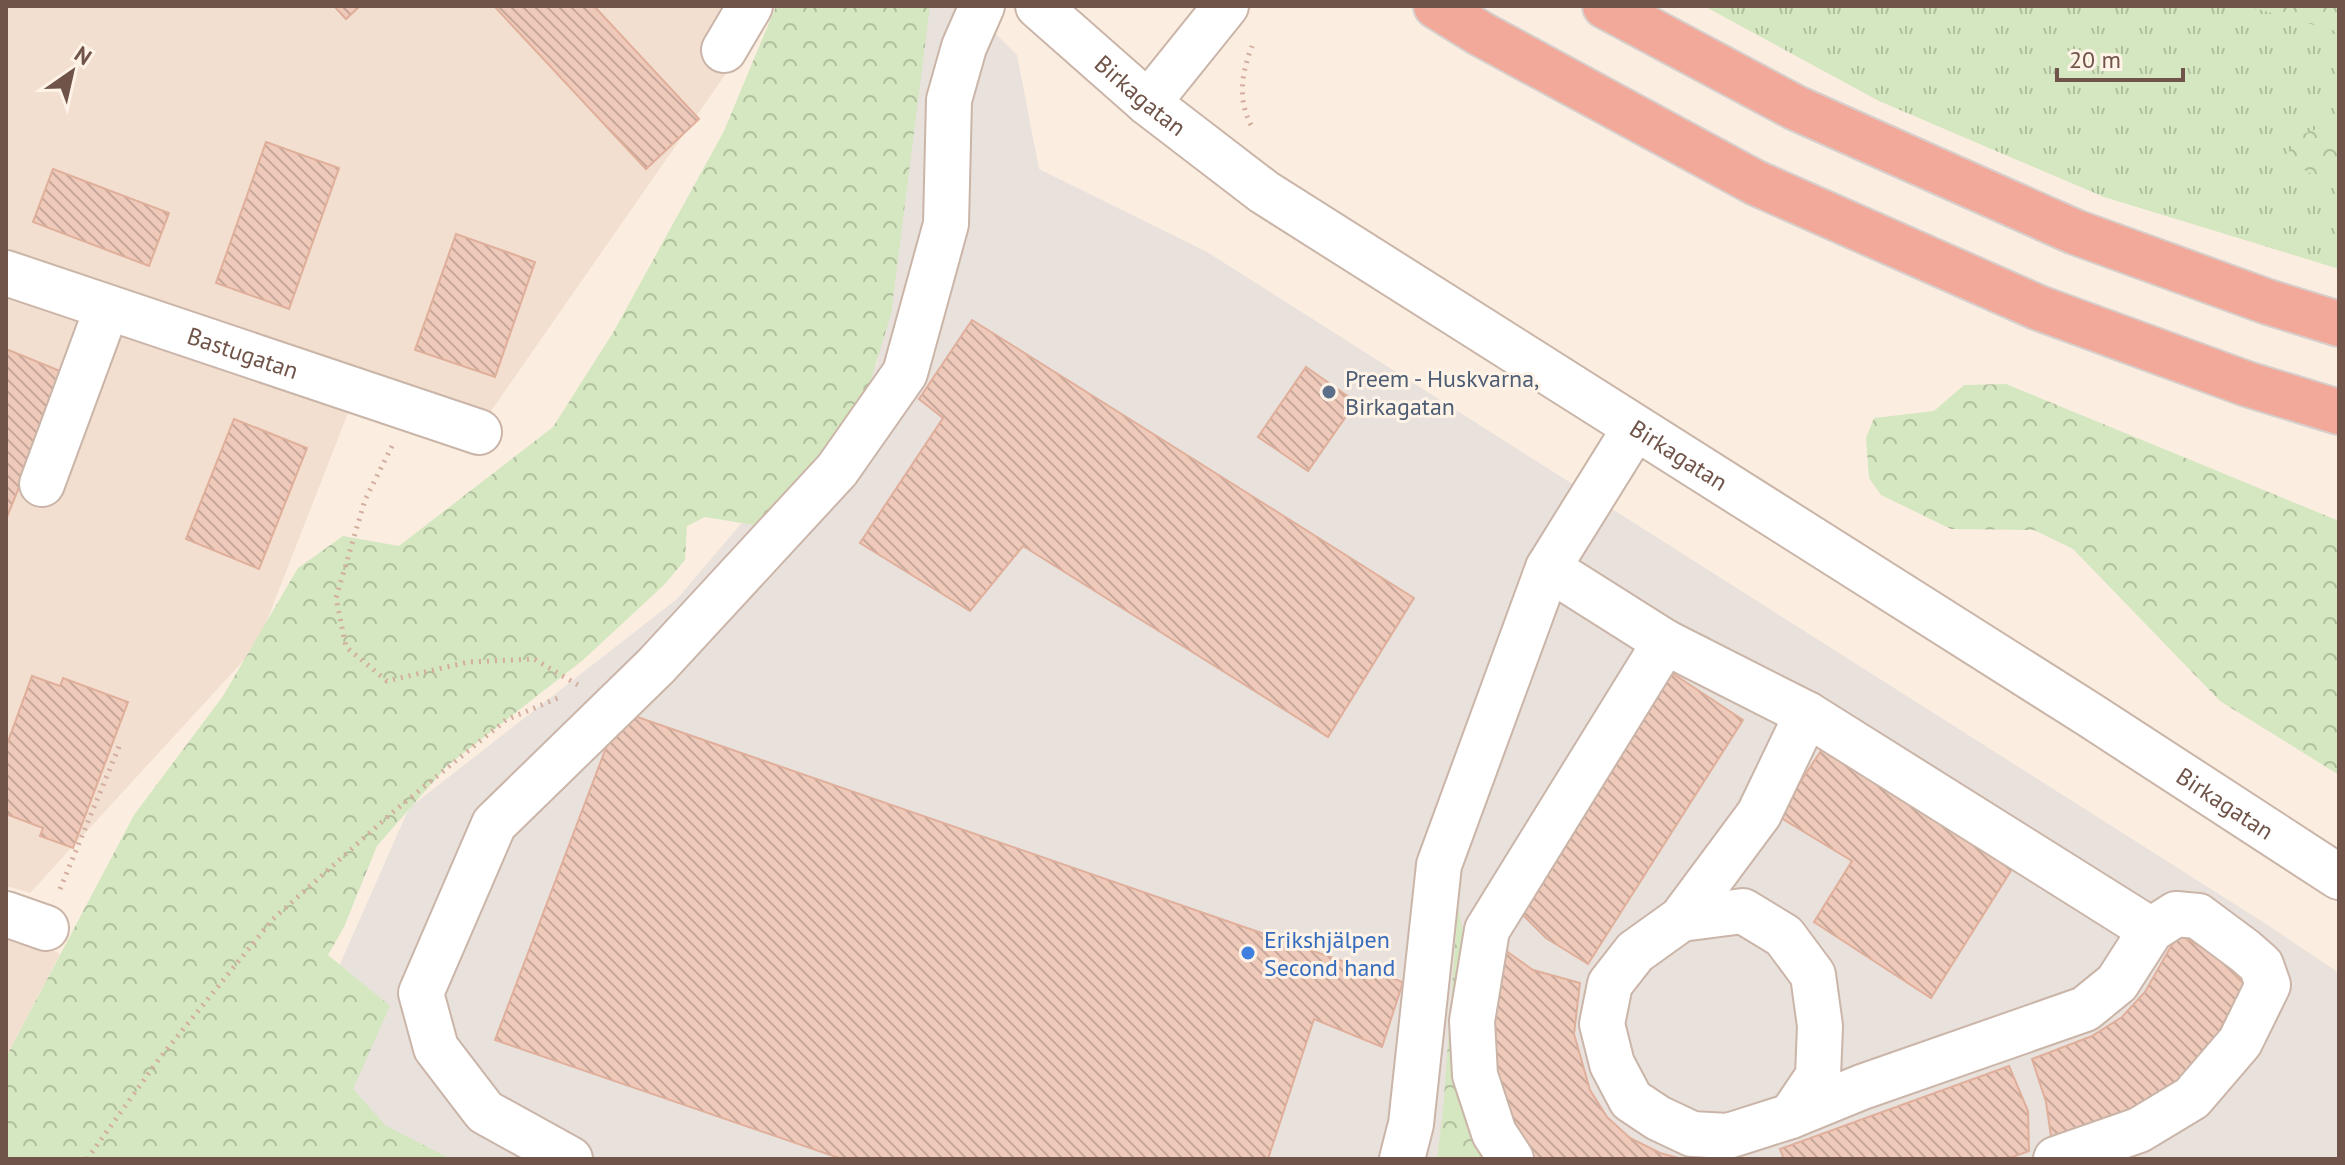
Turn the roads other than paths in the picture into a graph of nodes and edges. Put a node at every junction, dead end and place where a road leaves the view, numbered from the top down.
1 (750, 6) edge
2 (982, 6) edge
3 (1038, 6) edge
4 (1436, 6) edge
5 (1605, 6) edge
6 (1241, 20) edge
7 (724, 50) dead end
8 (1148, 103) junction
9 (6, 273) edge
10 (107, 308) junction
11 (2339, 324) edge
12 (2339, 412) edge
13 (1635, 428) junction
14 (479, 432) dead end
15 (42, 484) dead end
16 (1548, 568) junction
17 (1665, 642) junction
18 (1807, 714) junction
19 (2339, 877) edge
20 (1681, 919) junction
21 (2151, 930) junction
22 (1791, 1116) junction
23 (570, 1159) edge
24 (1402, 1159) edge
25 (1511, 1159) edge
26 (2056, 1159) edge

1 - 7 street
2 - 23 street
3 - 8 street, Birkagatan
4 - 12 highway
5 - 11 highway
6 - 8 street
8 - 13 street, Birkagatan
9 - 10 street, Bastugatan
10 - 14 street, Bastugatan
10 - 15 street
13 - 16 street
13 - 19 street, Birkagatan
16 - 17 street
16 - 24 street
17 - 18 street
17 - 25 street
18 - 20 street
18 - 21 street
20 - 22 street
20 - 22 street
21 - 22 street
21 - 26 street

